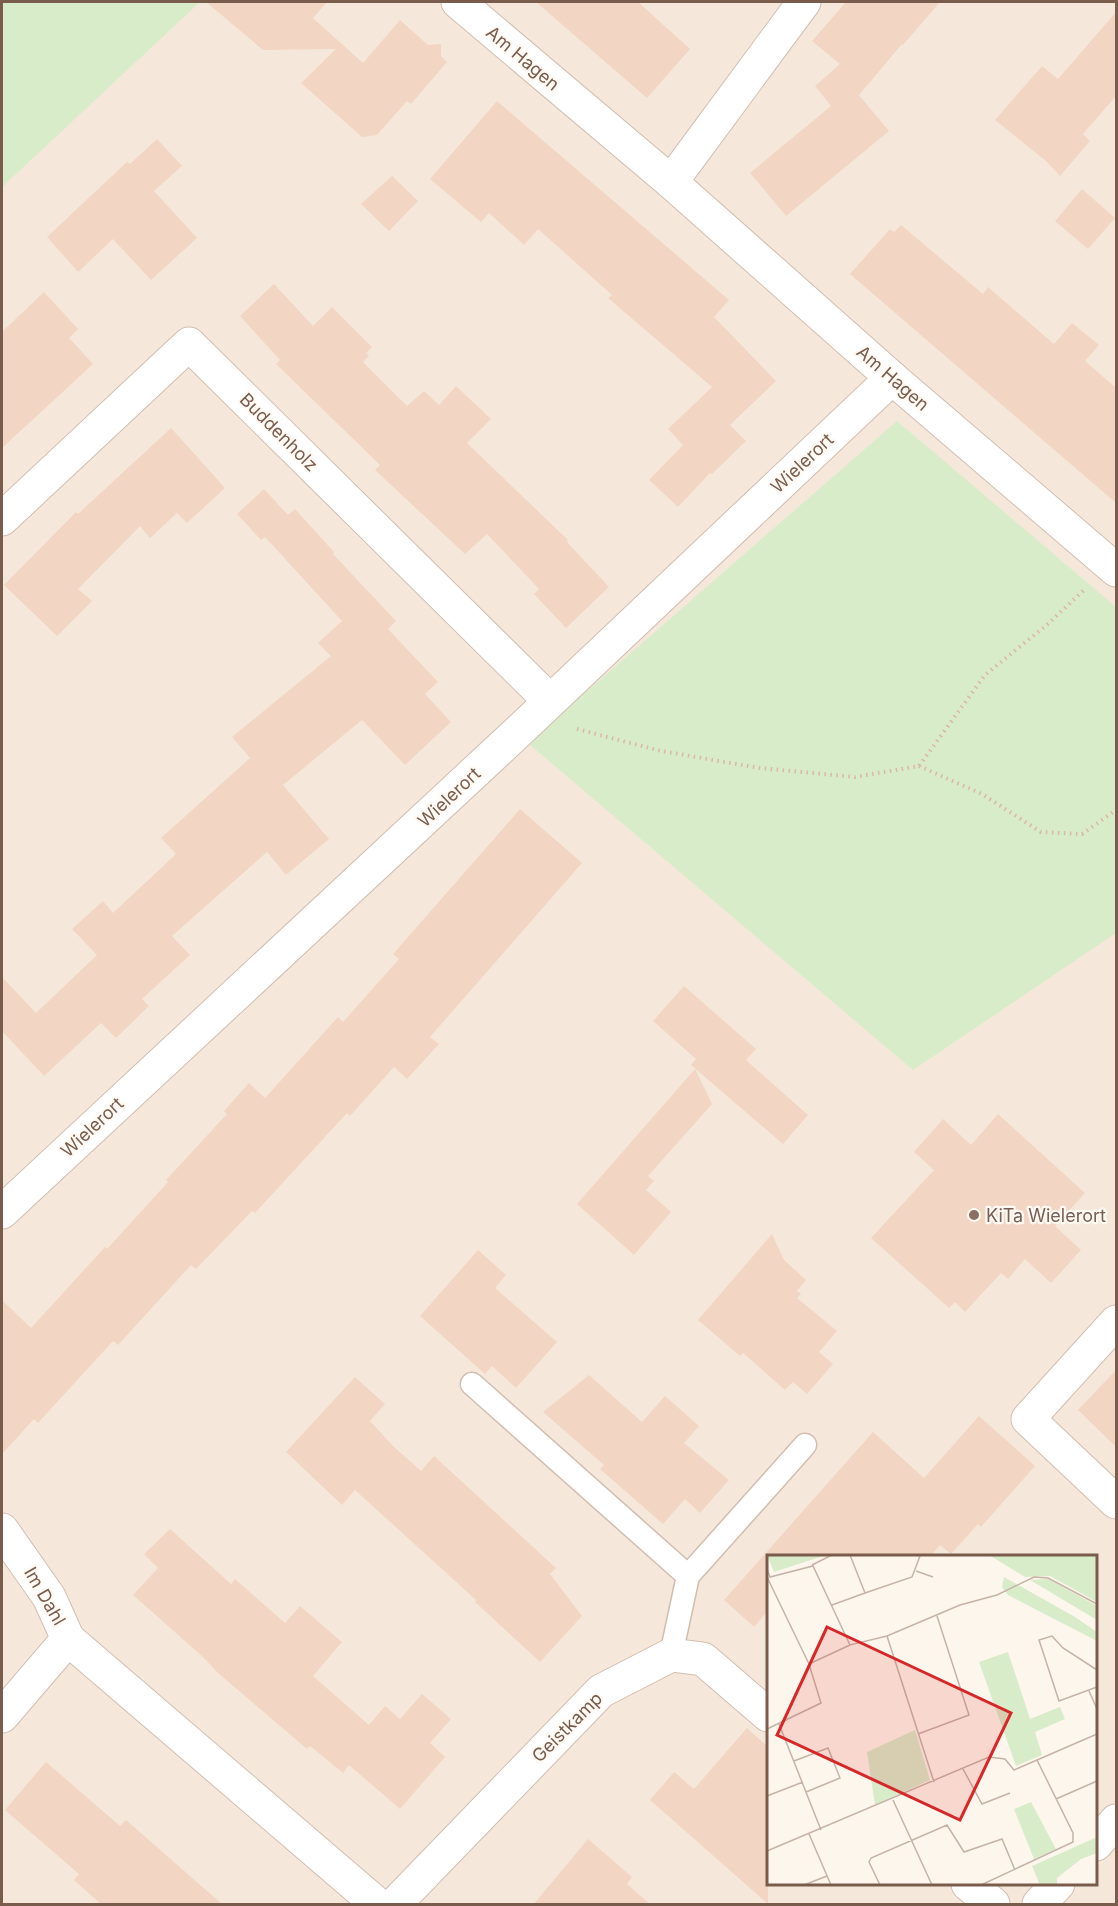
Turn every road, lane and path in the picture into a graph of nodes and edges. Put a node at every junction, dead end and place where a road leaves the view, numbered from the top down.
1 (458, 2) edge
2 (804, 2) edge
3 (671, 182) junction
4 (892, 378) junction
5 (2, 519) edge
6 (1114, 568) edge
7 (542, 709) junction
8 (918, 766) junction
9 (1116, 810) edge
10 (2, 1212) edge
11 (1116, 1322) edge
12 (472, 1384) dead end
13 (805, 1445) dead end
14 (1116, 1502) edge
15 (2, 1530) edge
16 (688, 1576) junction
17 (68, 1639) junction
18 (671, 1655) junction
19 (767, 1714) edge
20 (2, 1716) edge
21 (1116, 1821) edge
22 (1097, 1842) edge
23 (969, 1885) edge
24 (1057, 1885) edge
25 (377, 1905) edge
26 (394, 1905) edge
27 (993, 1905) edge
28 (1039, 1905) edge

1 - 3 street, Am Hagen
2 - 3 street
3 - 4 street, Am Hagen
4 - 6 street, Am Hagen
4 - 7 street, Wielerort
5 - 7 street, Buddenholz
6 - 8 path
7 - 8 path
7 - 10 street, Wielerort
8 - 9 path
11 - 14 street
12 - 16 lane
13 - 16 lane
15 - 17 street, Im Dahl
16 - 18 lane
17 - 20 street, Im Dahl
17 - 25 street
18 - 19 street
18 - 26 street, Geistkamp
21 - 22 street
23 - 27 street
24 - 28 street

